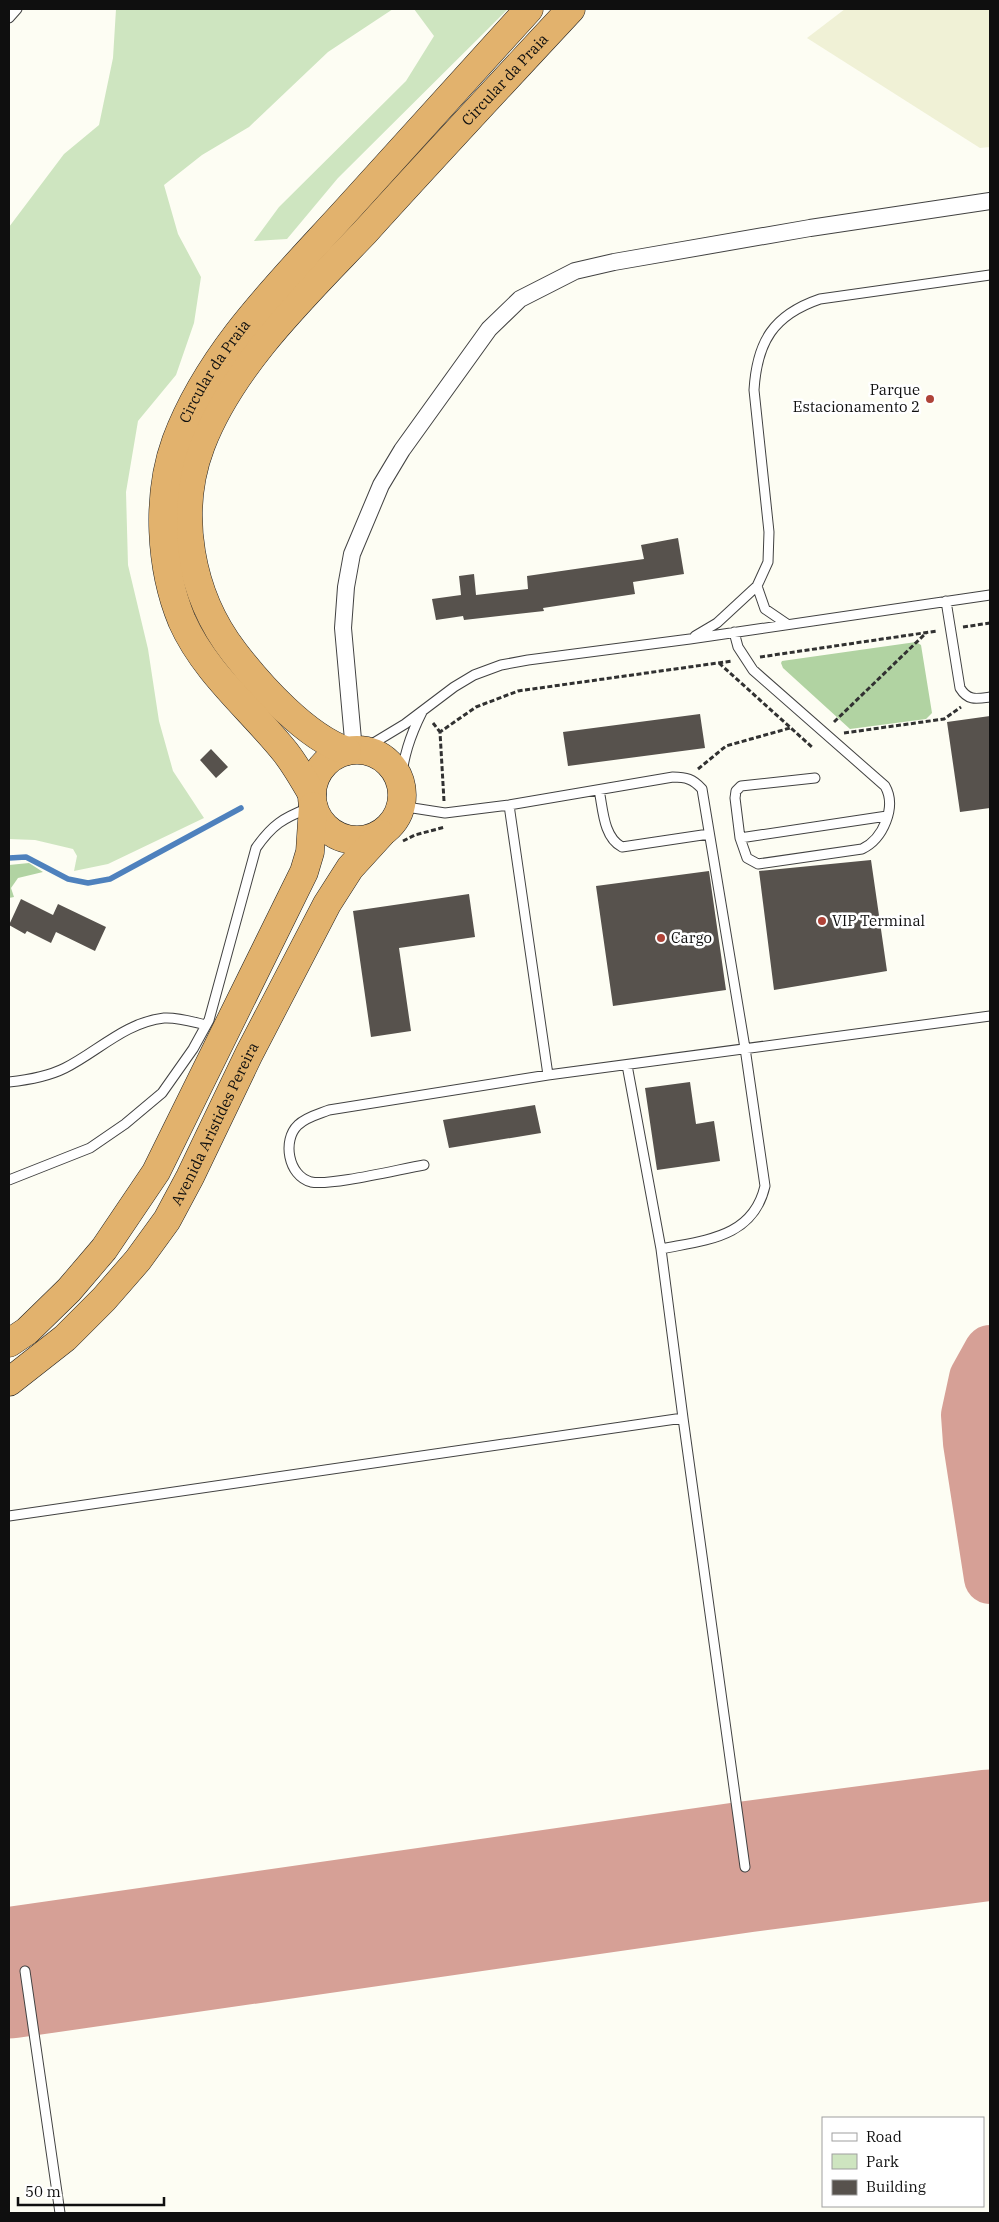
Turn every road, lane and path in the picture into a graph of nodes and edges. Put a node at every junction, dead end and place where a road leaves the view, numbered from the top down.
1 (17, 9) edge
2 (529, 9) edge
3 (571, 9) edge
4 (9, 18) edge
5 (990, 201) edge
6 (990, 275) edge
7 (757, 586) junction
8 (990, 595) edge
9 (946, 601) junction
10 (990, 623) edge
11 (787, 624) junction
12 (950, 629) junction
13 (734, 632) junction
14 (927, 633) junction
15 (690, 639) junction
16 (744, 659) junction
17 (719, 662) junction
18 (764, 663) dead end
19 (990, 697) edge
20 (423, 710) junction
21 (944, 719) dead end
22 (790, 728) junction
23 (813, 748) dead end
24 (354, 751) junction
25 (688, 778) junction
26 (815, 778) dead end
27 (599, 790) junction
28 (400, 795) junction
29 (312, 800) junction
30 (509, 806) junction
31 (445, 813) junction
32 (887, 816) junction
33 (446, 828) dead end
34 (381, 834) junction
35 (709, 834) junction
36 (740, 838) junction
37 (990, 1016) edge
38 (206, 1026) junction
39 (745, 1048) junction
40 (627, 1065) junction
41 (548, 1075) junction
42 (9, 1082) edge
43 (424, 1165) dead end
44 (9, 1180) edge
45 (661, 1249) junction
46 (9, 1343) edge
47 (9, 1382) edge
48 (683, 1418) junction
49 (9, 1516) edge
50 (745, 1867) dead end
51 (25, 1970) dead end
52 (60, 2213) edge

1 - 4 lane
2 - 29 highway, Circular da Praia
3 - 24 highway, Circular da Praia
5 - 24 street
6 - 7 lane
7 - 11 lane
7 - 15 lane
8 - 9 lane
9 - 11 lane
9 - 12 lane
10 - 12 path
11 - 13 lane
12 - 14 path
12 - 19 lane
13 - 15 lane
13 - 16 lane
14 - 18 path
14 - 21 path
15 - 20 lane
16 - 17 path
16 - 32 lane
17 - 22 path
17 - 31 path
20 - 24 lane
20 - 28 lane
22 - 23 path
22 - 25 path
24 - 28 highway
24 - 29 highway
25 - 27 lane
25 - 35 lane
26 - 36 lane
27 - 30 lane
27 - 35 lane
28 - 31 lane
28 - 34 highway
29 - 34 highway
29 - 38 lane
29 - 46 highway, Avenida Aristides Pereira
30 - 31 lane
30 - 41 lane
31 - 33 path
32 - 36 lane
32 - 36 lane
34 - 47 highway, Avenida Aristides Pereira
35 - 39 lane
37 - 39 lane
38 - 42 lane
38 - 44 lane
39 - 40 lane
39 - 45 lane
40 - 41 lane
40 - 45 lane
41 - 43 lane
45 - 48 lane
48 - 49 lane
48 - 50 lane
51 - 52 lane

